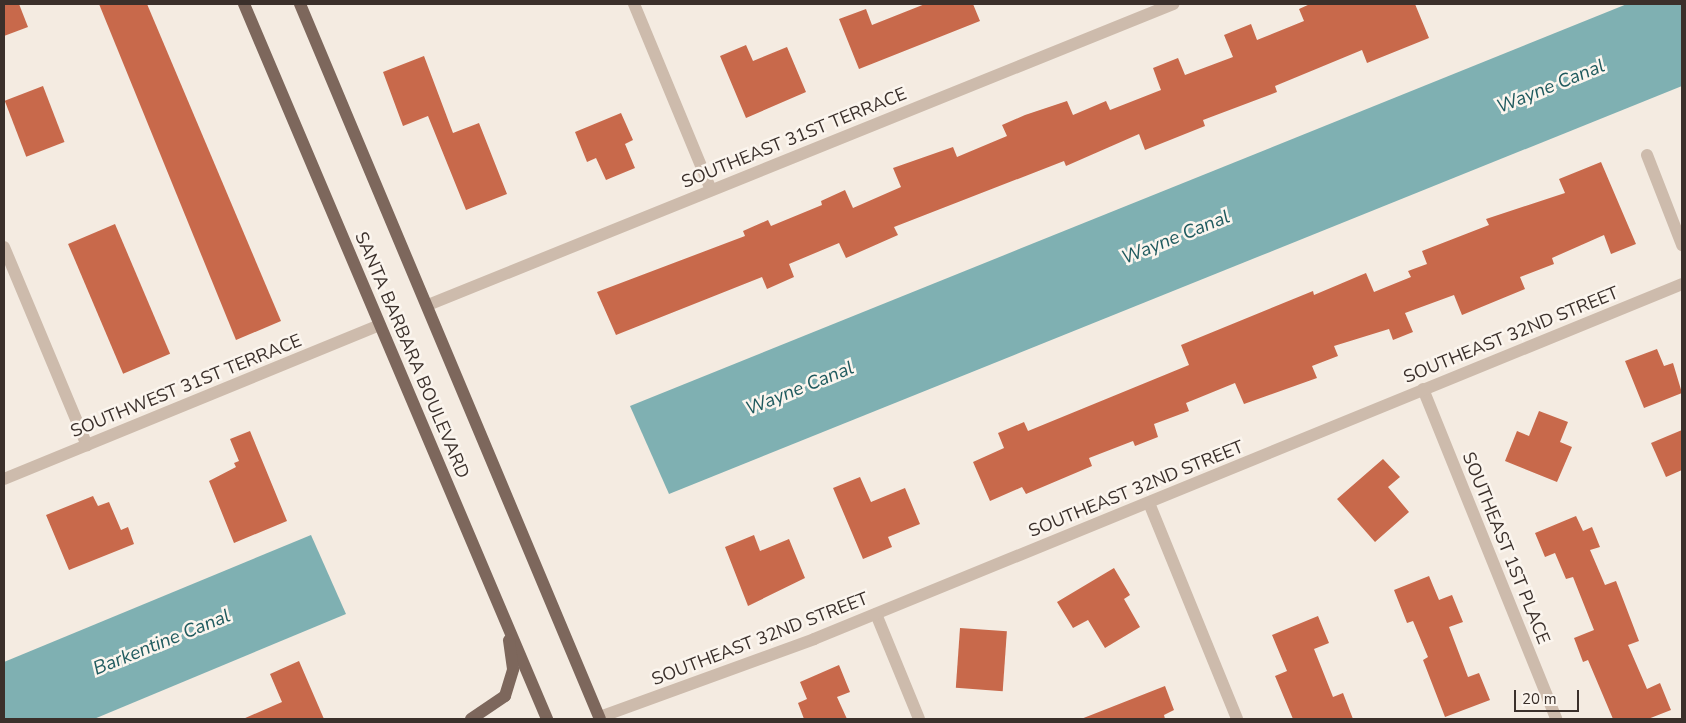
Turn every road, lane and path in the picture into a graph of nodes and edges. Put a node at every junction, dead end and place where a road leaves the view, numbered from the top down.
1 (244, 4) edge
2 (300, 4) edge
3 (634, 4) edge
4 (1173, 4) edge
5 (1647, 155) dead end
6 (712, 190) junction
7 (1682, 245) edge
8 (4, 247) edge
9 (1682, 284) edge
10 (428, 305) junction
11 (380, 325) junction
12 (1423, 389) junction
13 (87, 445) junction
14 (4, 479) edge
15 (1149, 503) junction
16 (876, 614) junction
17 (506, 623) junction
18 (471, 719) edge
19 (547, 719) edge
20 (596, 719) edge
21 (919, 719) edge
22 (1238, 719) edge
23 (1556, 719) edge

1 - 11 main road, SANTA BARBARA BOULEVARD
2 - 10 main road, SANTA BARBARA BOULEVARD
3 - 6 street
4 - 6 street, SOUTHEAST 31ST TERRACE
5 - 7 street
6 - 10 street, SOUTHEAST 31ST TERRACE
8 - 13 street
9 - 12 street, SOUTHEAST 32ND STREET
10 - 20 main road, SANTA BARBARA BOULEVARD
11 - 13 street, SOUTHWEST 31ST TERRACE
11 - 17 main road, SANTA BARBARA BOULEVARD
12 - 15 street, SOUTHEAST 32ND STREET
12 - 23 street, SOUTHEAST 1ST PLACE
13 - 14 street, SOUTHWEST 31ST TERRACE
15 - 16 street, SOUTHEAST 32ND STREET
15 - 22 street
16 - 20 street, SOUTHEAST 32ND STREET
16 - 21 street
17 - 18 main road
17 - 19 main road, SANTA BARBARA BOULEVARD

